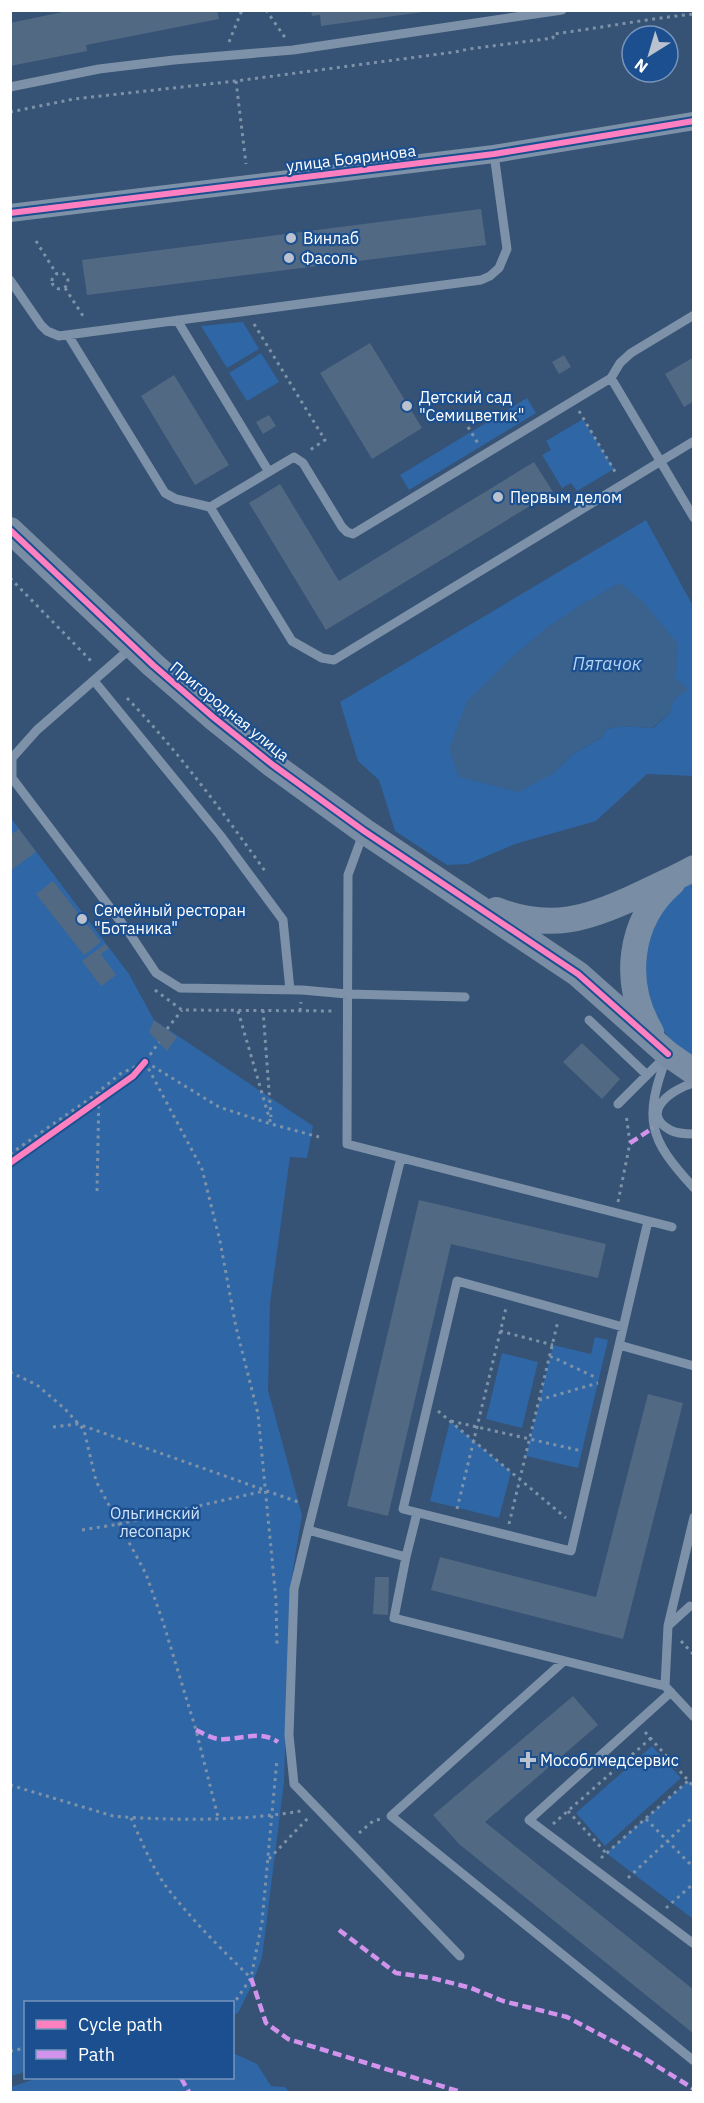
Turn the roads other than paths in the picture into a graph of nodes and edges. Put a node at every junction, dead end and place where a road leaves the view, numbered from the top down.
1 (562, 10) edge
2 (10, 87) edge
3 (693, 121) edge
4 (494, 154) junction
5 (10, 213) edge
6 (10, 280) edge
7 (693, 315) edge
8 (177, 320) junction
9 (68, 335) junction
10 (611, 378) junction
11 (693, 441) edge
12 (660, 461) junction
13 (269, 472) junction
14 (210, 507) junction
15 (693, 518) edge
16 (10, 530) edge
17 (134, 646) junction
18 (95, 682) junction
19 (364, 831) junction
20 (687, 871) edge
21 (452, 889) junction
22 (290, 990) junction
23 (348, 994) junction
24 (465, 997) dead end
25 (589, 1020) dead end
26 (668, 1054) junction
27 (693, 1072) edge
28 (647, 1075) junction
29 (693, 1083) edge
30 (621, 1101) road end
31 (693, 1134) edge
32 (401, 1158) junction
33 (693, 1188) edge
34 (648, 1221) junction
35 (672, 1227) dead end
36 (623, 1327) junction
37 (619, 1345) junction
38 (693, 1366) edge
39 (417, 1513) junction
40 (693, 1517) edge
41 (308, 1530) junction
42 (406, 1557) junction
43 (692, 1606) edge
44 (668, 1626) junction
45 (564, 1661) junction
46 (668, 1689) junction
47 (693, 1717) edge
48 (693, 1944) edge
49 (459, 1956) dead end
50 (693, 2061) edge

1 - 2 lane
3 - 4 street, улица Бояринова
4 - 5 street, улица Бояринова
4 - 8 lane
6 - 9 lane
7 - 10 lane
8 - 9 lane
8 - 13 lane
9 - 14 lane
10 - 12 lane
10 - 13 lane
11 - 12 lane
12 - 14 lane
12 - 15 lane
13 - 14 lane
16 - 17 street, Пригородная улица
17 - 18 lane
17 - 19 street, Пригородная улица
18 - 22 lane
18 - 22 lane
19 - 21 street, Пригородная улица
19 - 23 lane
20 - 21 street
20 - 26 street
21 - 26 street
22 - 23 lane
23 - 24 lane
23 - 32 lane
25 - 28 lane
26 - 27 street
26 - 28 lane
26 - 33 lane
28 - 30 lane
29 - 31 lane
32 - 34 lane
32 - 41 lane
34 - 35 lane
34 - 36 lane
36 - 37 lane
36 - 39 lane
37 - 38 lane
37 - 39 lane
39 - 42 lane
40 - 44 lane
41 - 42 lane
41 - 49 lane
42 - 45 lane
43 - 44 lane
44 - 46 lane
45 - 46 lane
45 - 50 lane
46 - 47 lane
46 - 48 lane

